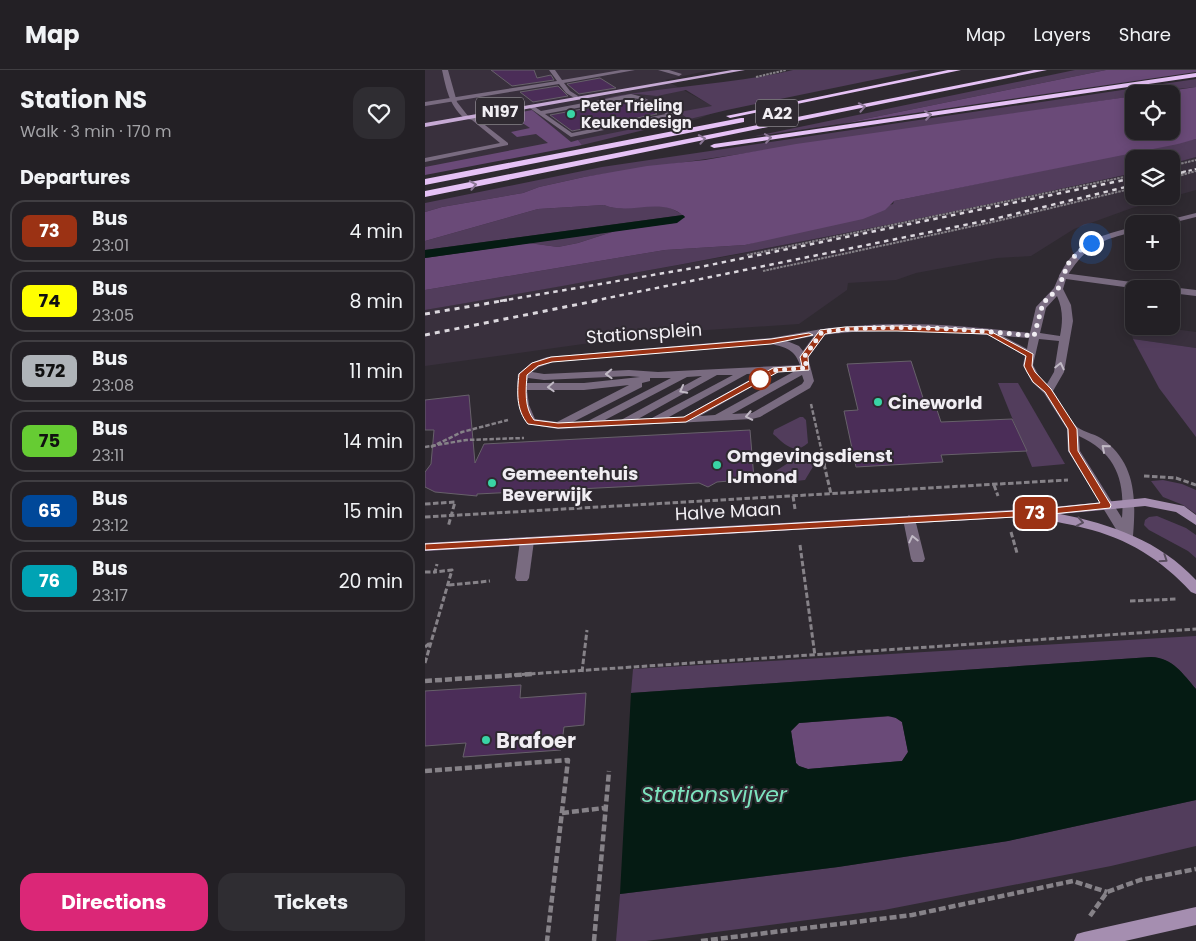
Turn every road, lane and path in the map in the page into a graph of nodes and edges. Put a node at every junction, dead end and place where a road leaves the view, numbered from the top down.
1 (445, 70) edge
2 (552, 70) edge
3 (632, 70) edge
4 (661, 70) edge
5 (699, 70) edge
6 (742, 70) edge
7 (947, 70) edge
8 (1044, 70) edge
9 (679, 74) junction
10 (959, 74) edge
11 (935, 75) junction
12 (1196, 75) edge
13 (561, 83) junction
14 (633, 85) junction
15 (568, 92) junction
16 (559, 94) dead end
17 (577, 94) junction
18 (541, 97) dead end
19 (452, 99) junction
20 (425, 104) edge
21 (530, 106) junction
22 (459, 112) junction
23 (540, 113) junction
24 (466, 117) junction
25 (425, 118) edge
26 (425, 125) edge
27 (637, 152) junction
28 (555, 157) junction
29 (425, 160) edge
30 (1196, 160) edge
31 (1180, 164) edge
32 (1196, 171) edge
33 (1180, 175) edge
34 (1125, 177) edge
35 (425, 182) edge
36 (1125, 190) edge
37 (425, 194) edge
38 (1196, 215) edge
39 (1180, 219) edge
40 (1125, 231) edge
41 (747, 255) dead end
42 (763, 271) dead end
43 (1063, 276) junction
44 (1125, 284) edge
45 (1058, 289) junction
46 (1180, 291) edge
47 (1196, 293) edge
48 (822, 332) junction
49 (988, 332) junction
50 (1034, 336) junction
51 (1065, 339) junction
52 (771, 341) junction
53 (1030, 356) junction
54 (804, 357) junction
55 (807, 368) junction
56 (776, 370) junction
57 (747, 371) junction
58 (716, 373) junction
59 (523, 374) junction
60 (686, 374) junction
61 (658, 375) junction
62 (521, 386) junction
63 (1048, 391) junction
64 (811, 403) dead end
65 (525, 415) junction
66 (717, 418) junction
67 (686, 420) junction
68 (653, 421) junction
69 (622, 423) junction
70 (589, 424) junction
71 (558, 426) junction
72 (1073, 429) junction
73 (466, 440) dead end
74 (425, 447) edge
75 (431, 447) junction
76 (994, 485) dead end
77 (831, 494) junction
78 (793, 496) junction
79 (1130, 503) junction
80 (425, 504) edge
81 (1106, 505) junction
82 (1033, 513) junction
83 (451, 515) junction
84 (425, 517) edge
85 (909, 519) junction
86 (1196, 521) edge
87 (797, 526) junction
88 (1010, 528) dead end
89 (1127, 536) junction
90 (527, 541) junction
91 (443, 546) junction
92 (425, 547) edge
93 (1017, 553) dead end
94 (918, 558) dead end
95 (425, 572) edge
96 (435, 572) junction
97 (521, 578) dead end
98 (489, 582) dead end
99 (449, 584) junction
100 (1196, 589) edge
101 (1181, 599) dead end
102 (1130, 601) dead end
103 (1196, 629) edge
104 (587, 630) dead end
105 (431, 642) junction
106 (425, 647) edge
107 (815, 656) junction
108 (425, 664) edge
109 (582, 672) junction
110 (425, 681) edge
111 (425, 771) edge
112 (609, 771) dead end
113 (604, 808) junction
114 (562, 813) junction
115 (1196, 869) edge
116 (1107, 892) junction
117 (1196, 916) edge
118 (1084, 933) edge
119 (547, 941) edge
120 (593, 941) edge
121 (701, 941) edge

1 - 19 street
2 - 13 street
3 - 13 street
4 - 9 street
5 - 9 main road, N197
6 - 14 main road, N197
7 - 11 highway, A22
27 -> 8 highway, A22
9 - 14 main road, N197
10 - 11 highway, A22
10 - 28 highway, A22
11 - 28 highway, A22
27 -> 12 highway, A22
13 - 15 street
13 - 19 street
14 - 17 main road, N197
15 - 16 main road
15 - 17 street
17 - 21 main road, N197
18 - 22 main road, N197
19 - 20 street
19 - 22 street
21 - 23 street
21 - 24 main road, N197
22 - 24 street
22 - 25 main road, N197
23 - 23 street
24 - 26 main road, N197
24 - 29 street
37 -> 27 highway, A22
28 - 35 highway, A22
30 - 31 path
32 - 33 path
34 - 41 path
36 - 42 path
38 - 39 street
40 - 43 street
43 - 44 street
43 - 45 street
45 - 50 street
45 - 51 street
46 - 47 street
48 - 49 street, Stationsplein
48 - 52 street, Stationsplein
48 - 54 street
49 - 50 street, Stationsplein
49 - 53 street
50 - 51 street, Stationsplein
50 - 53 street
63 -> 51 street
52 - 54 street, Stationsplein
52 - 59 street, Stationsplein
53 - 63 street
54 - 55 street
55 - 56 street
55 - 66 street
55 -> 66 street
56 - 57 street
56 - 67 street
57 - 58 street
57 - 68 street
58 - 60 street
58 -> 69 street
61 -> 59 street
59 - 62 street
60 - 61 street
60 - 70 street
61 -> 62 street
61 - 71 street
62 - 65 street
63 - 72 street
64 - 77 path
65 - 71 street
65 - 75 path
66 - 67 street
67 - 68 street
68 - 69 street
69 - 70 street
70 - 71 street
79 -> 72 street
72 - 81 street
73 - 75 path
74 - 75 path
76 - 77 path, Halve Maan
77 - 78 path, Halve Maan
78 - 83 path, Halve Maan
78 - 87 path
79 - 81 main road, Halve Maan
79 - 86 main road, Halve Maan
79 - 89 street
80 - 83 path
81 - 82 main road, Halve Maan
81 - 89 street
82 - 85 main road, Halve Maan
82 -> 89 main road, Halve Maan
83 - 84 path, Halve Maan
83 - 91 path
85 - 87 main road, Halve Maan
94 -> 85 street
87 - 90 main road, Halve Maan
87 - 107 path
88 - 93 path
89 -> 100 main road, Halve Maan
90 - 91 main road, Halve Maan
90 - 97 street
91 - 92 main road, Halve Maan
91 - 96 path
95 - 96 path
96 - 99 path
98 - 99 path
99 - 105 path
101 - 102 path
103 - 107 path
104 - 109 path
105 - 106 path
105 - 108 path
107 - 109 path
109 - 110 path
111 - 114 path
112 - 113 path
113 - 114 path
113 - 120 path
114 - 119 path
115 - 116 path
116 - 118 path
116 - 121 path
117 - 118 main road

